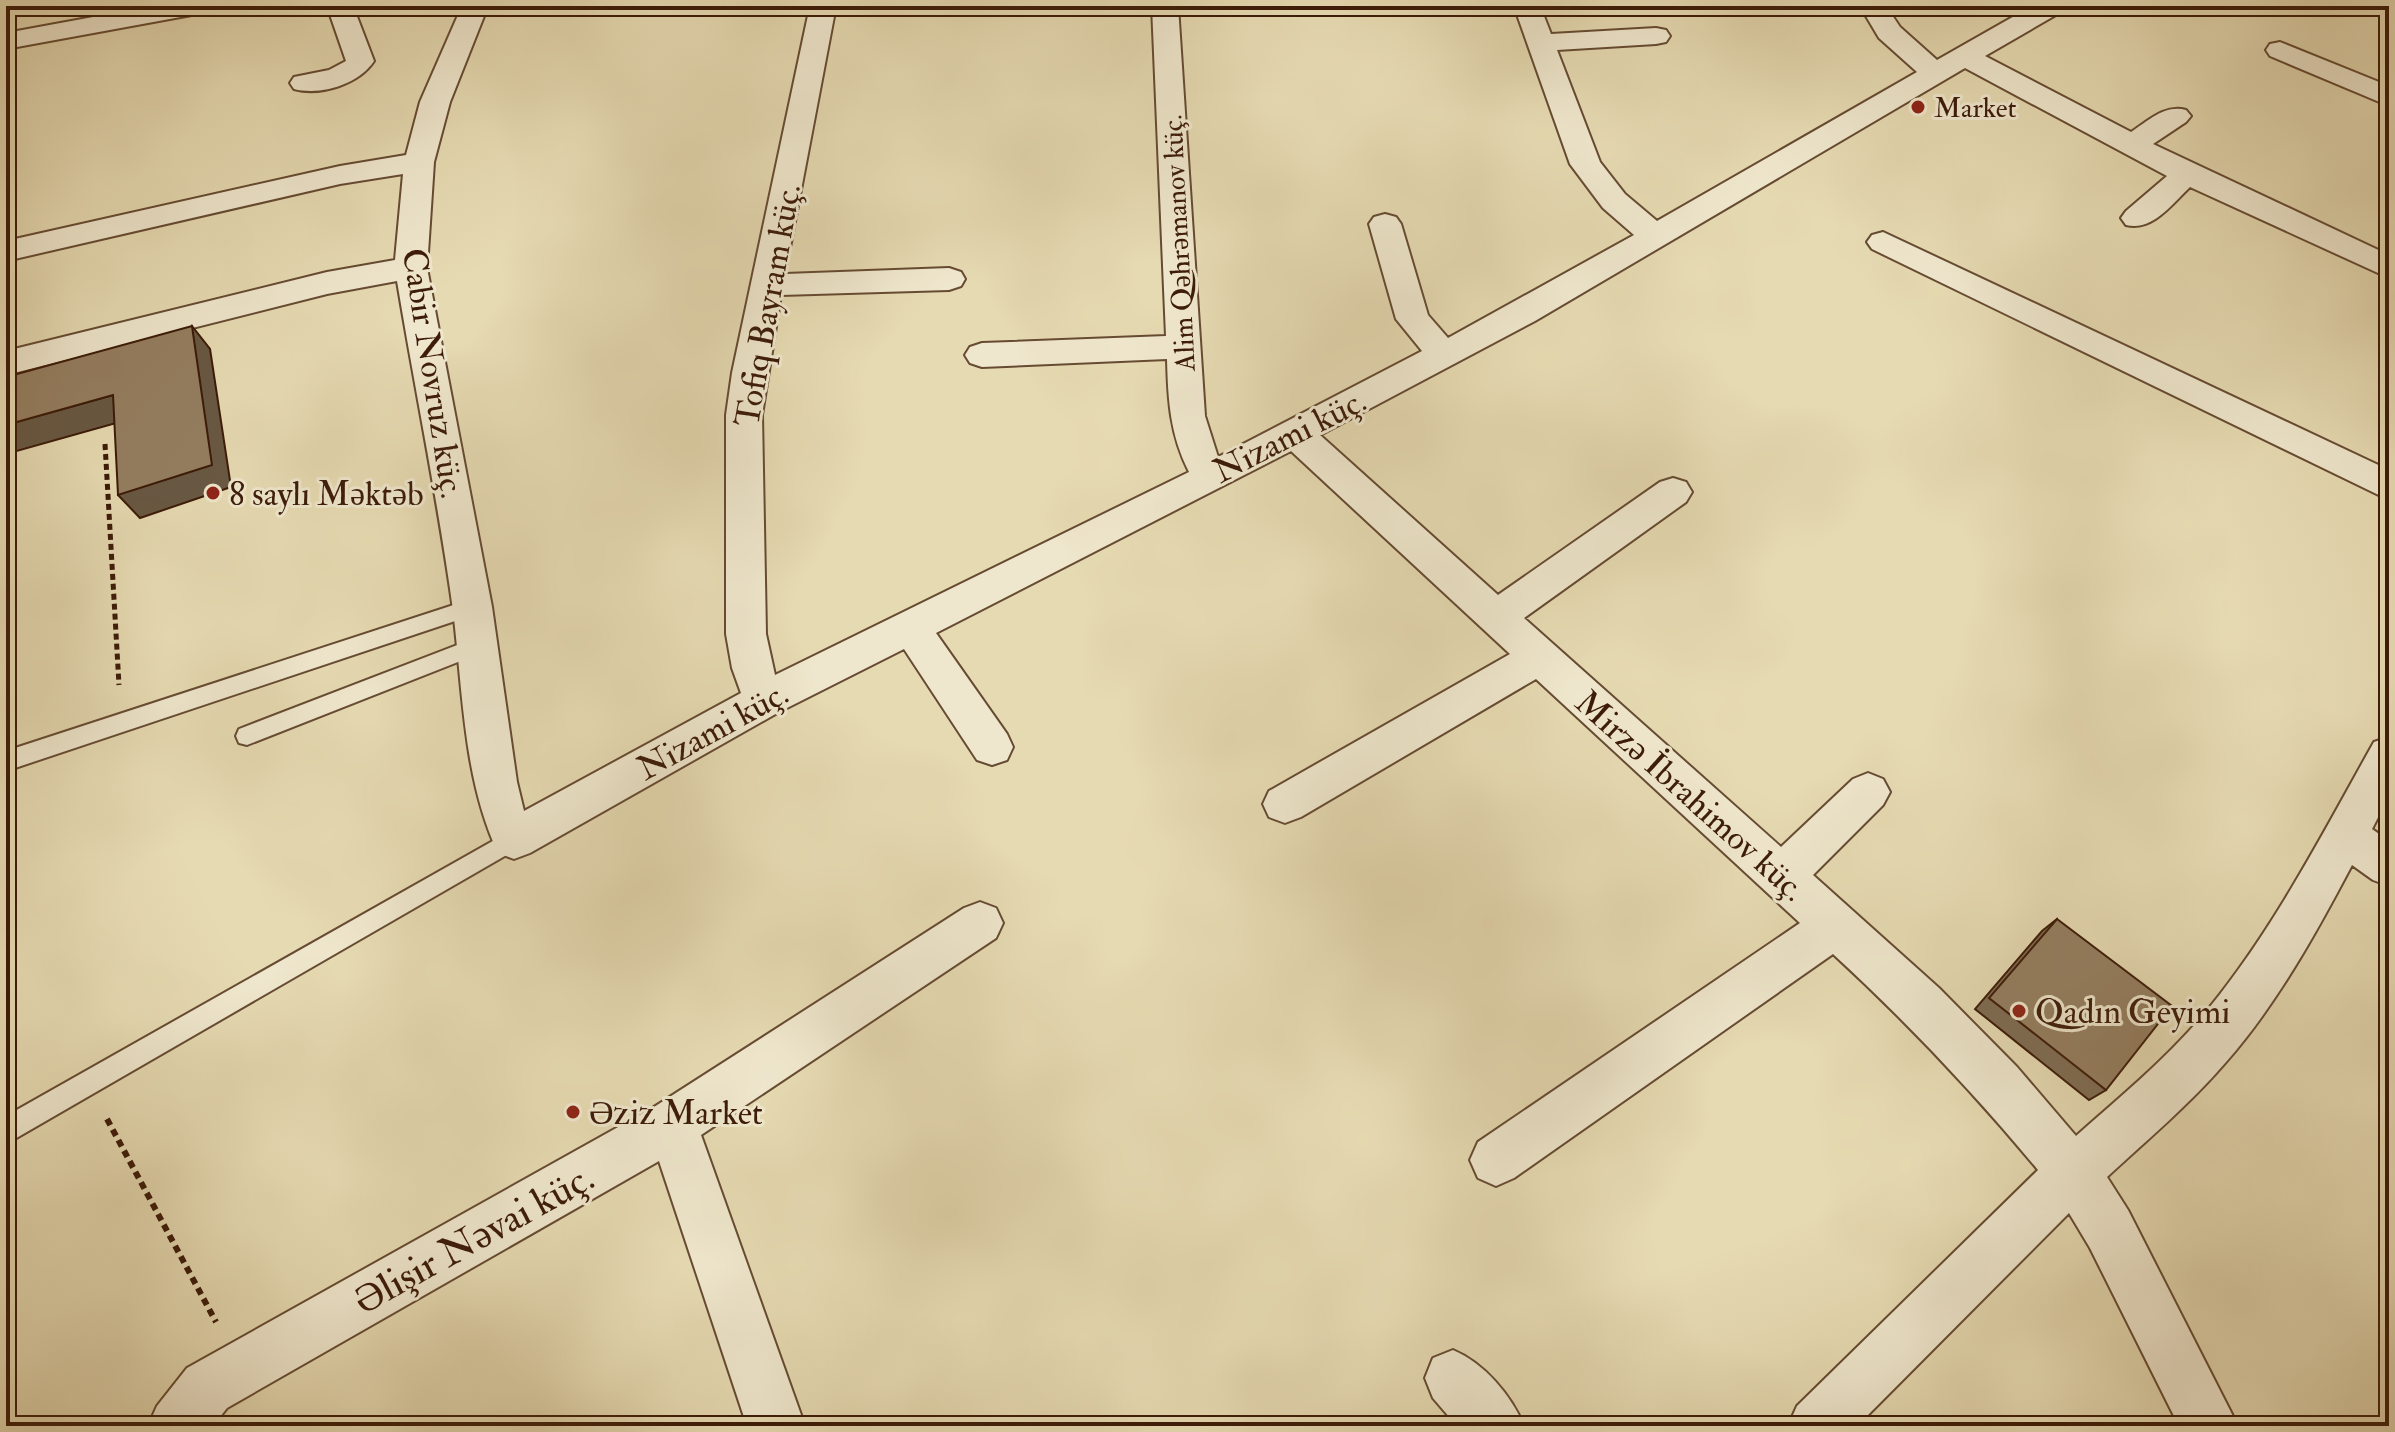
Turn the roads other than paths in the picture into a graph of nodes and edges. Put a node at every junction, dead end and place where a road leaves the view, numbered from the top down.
1 (197, 6) edge
2 (340, 6) edge
3 (475, 6) edge
4 (823, 6) edge
5 (1165, 6) edge
6 (1527, 6) edge
7 (1873, 6) edge
8 (2051, 6) edge
9 (1656, 36) dead end
10 (6, 41) edge
11 (1540, 43) junction
12 (2280, 50) dead end
13 (1948, 64) junction
14 (304, 83) dead end
15 (2389, 97) edge
16 (2176, 116) dead end
17 (2130, 146) junction
18 (419, 162) junction
19 (2187, 174) junction
20 (2137, 218) dead end
21 (1385, 224) dead end
22 (1654, 235) junction
23 (1883, 242) dead end
24 (6, 251) edge
25 (411, 268) junction
26 (2389, 268) edge
27 (949, 279) dead end
28 (766, 285) junction
29 (1184, 347) junction
30 (982, 355) dead end
31 (1444, 355) junction
32 (6, 363) edge
33 (1294, 433) junction
34 (1209, 476) junction
35 (2389, 486) edge
36 (1673, 492) dead end
37 (472, 607) junction
38 (1496, 617) junction
39 (911, 628) junction
40 (478, 645) junction
41 (1539, 657) junction
42 (764, 700) junction
43 (247, 736) dead end
44 (992, 747) dead end
45 (2389, 755) edge
46 (6, 761) edge
47 (1868, 792) dead end
48 (1285, 804) dead end
49 (2345, 835) junction
50 (514, 839) junction
51 (2389, 866) edge
52 (1781, 876) junction
53 (980, 923) dead end
54 (1835, 926) junction
55 (672, 1125) junction
56 (6, 1131) edge
57 (1496, 1160) dead end
58 (2074, 1173) junction
59 (1453, 1378) dead end
60 (177, 1426) edge
61 (776, 1426) edge
62 (1495, 1426) edge
63 (1817, 1426) edge
64 (2209, 1426) edge

1 - 10 street
2 - 14 street
3 - 18 street, Cabir Novruz küç.
4 - 28 street, Tofiq Bayram küç.
5 - 29 street, Alim Qəhrəmanov küç.
6 - 11 street
7 - 13 street
8 - 13 street, Nizami küç.
9 - 11 street
11 - 22 street
12 - 15 street
13 - 17 street
13 - 22 street, Nizami küç.
16 - 17 street
17 - 19 street
18 - 24 street
18 - 25 street, Cabir Novruz küç.
19 - 20 street
19 - 26 street
21 - 31 street
22 - 31 street, Nizami küç.
23 - 35 street
25 - 32 street
25 - 37 street, Cabir Novruz küç.
27 - 28 street
28 - 42 street, Tofiq Bayram küç.
29 - 30 street
29 - 34 street, Alim Qəhrəmanov küç.
31 - 33 street, Nizami küç.
33 - 34 street, Nizami küç.
33 - 38 street, Mirzə İbrahimov küç.
34 - 39 street, Nizami küç.
36 - 38 street
37 - 40 street, Cabir Novruz küç.
37 - 46 lane
38 - 41 street, Mirzə İbrahimov küç.
39 - 42 street, Nizami küç.
39 - 44 street
40 - 43 lane
40 - 50 street, Cabir Novruz küç.
41 - 48 street
41 - 52 street, Mirzə İbrahimov küç.
42 - 50 street, Nizami küç.
45 - 49 street
47 - 52 street
49 - 51 street
49 - 58 street
50 - 56 lane
52 - 54 street, Mirzə İbrahimov küç.
53 - 55 street, Əlişir Nəvai küç.
54 - 57 street
54 - 58 street, Mirzə İbrahimov küç.
55 - 60 street, Əlişir Nəvai küç.
55 - 61 street
58 - 63 street
58 - 64 street, Mirzə İbrahimov küç.
59 - 62 street

